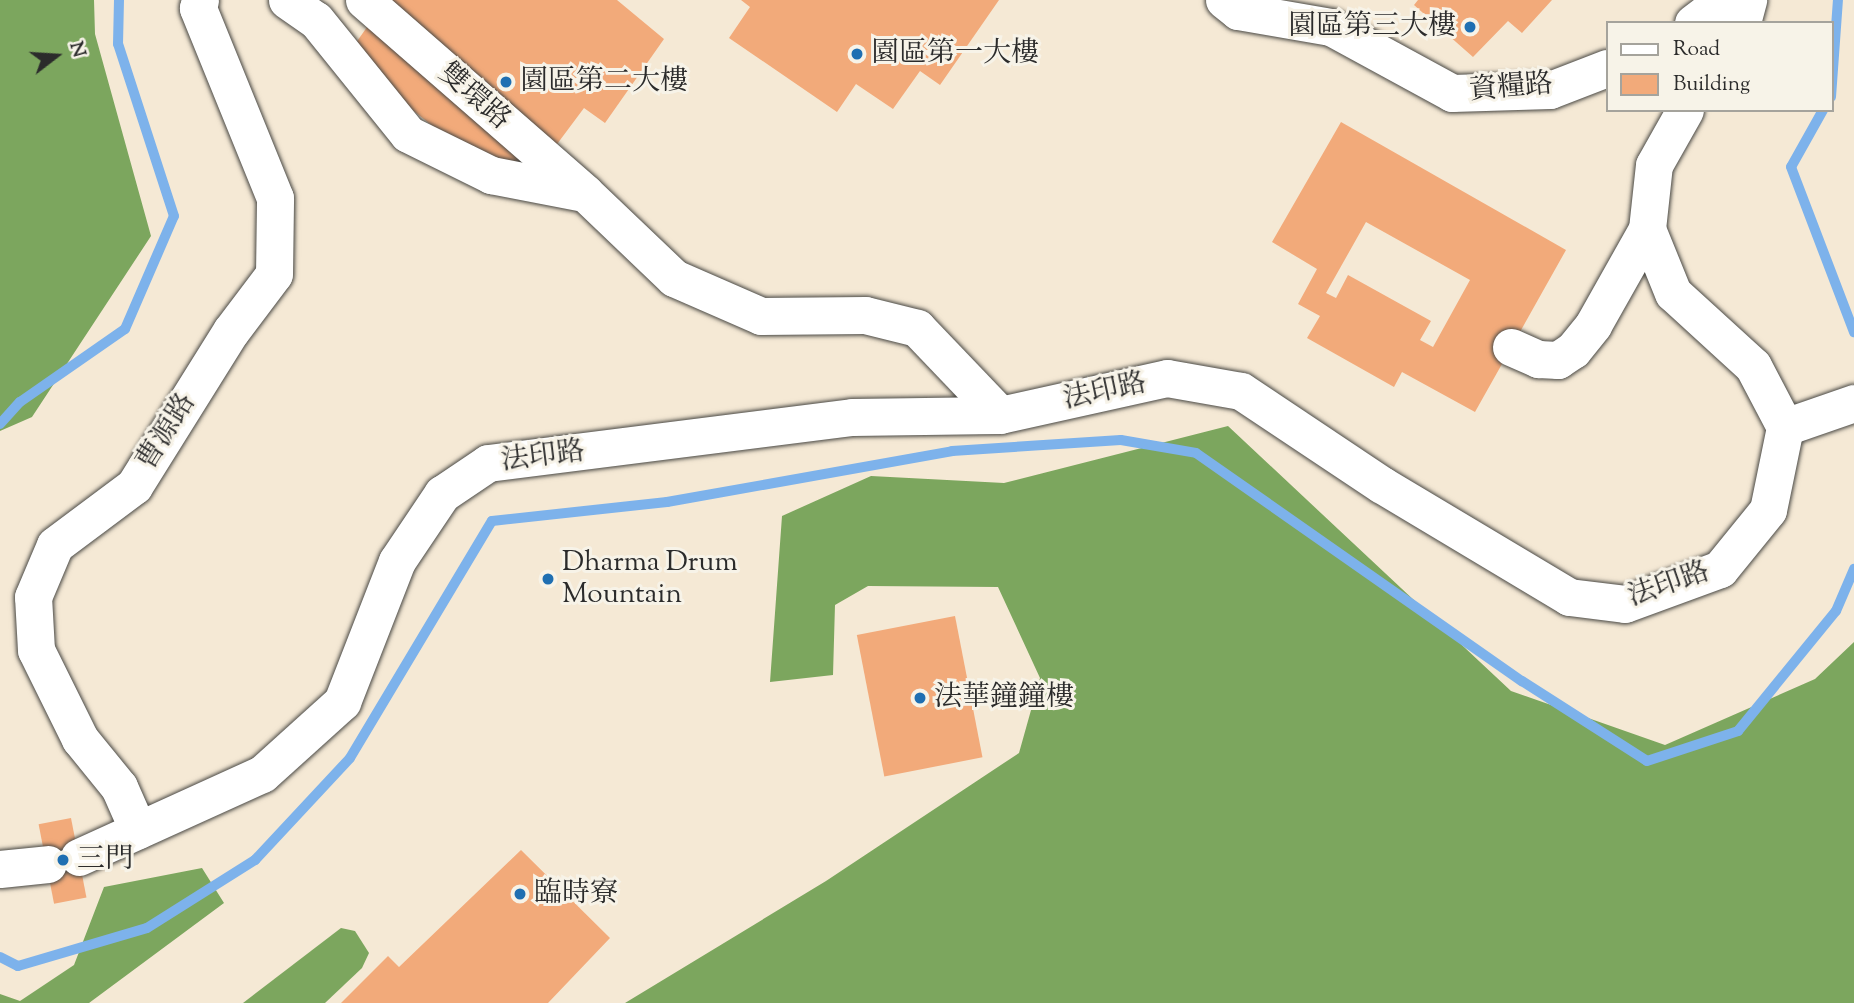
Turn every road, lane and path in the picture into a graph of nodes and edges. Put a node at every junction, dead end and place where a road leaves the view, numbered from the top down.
1 (200, 0) edge
2 (363, 0) edge
3 (1224, 0) edge
4 (1724, 0) edge
5 (1748, 0) edge
6 (310, 7) edge
7 (1696, 21) edge
8 (1743, 21) edge
9 (1605, 69) edge
10 (1684, 112) edge
11 (585, 193) junction
12 (1647, 229) junction
13 (1511, 347) dead end
14 (1854, 403) edge
15 (1000, 415) junction
16 (1785, 426) junction
17 (138, 830) junction
18 (0, 869) edge

1 - 17 street, 曹源路
2 - 11 street, 雙環路
3 - 9 street, 資糧路
4 - 7 street
5 - 8 street
6 - 11 street
10 - 12 street
11 - 15 street, 雙環路
12 - 13 street
12 - 16 street
14 - 16 street
15 - 16 street, 法印路
15 - 17 street, 法印路
17 - 18 street, 法印路

